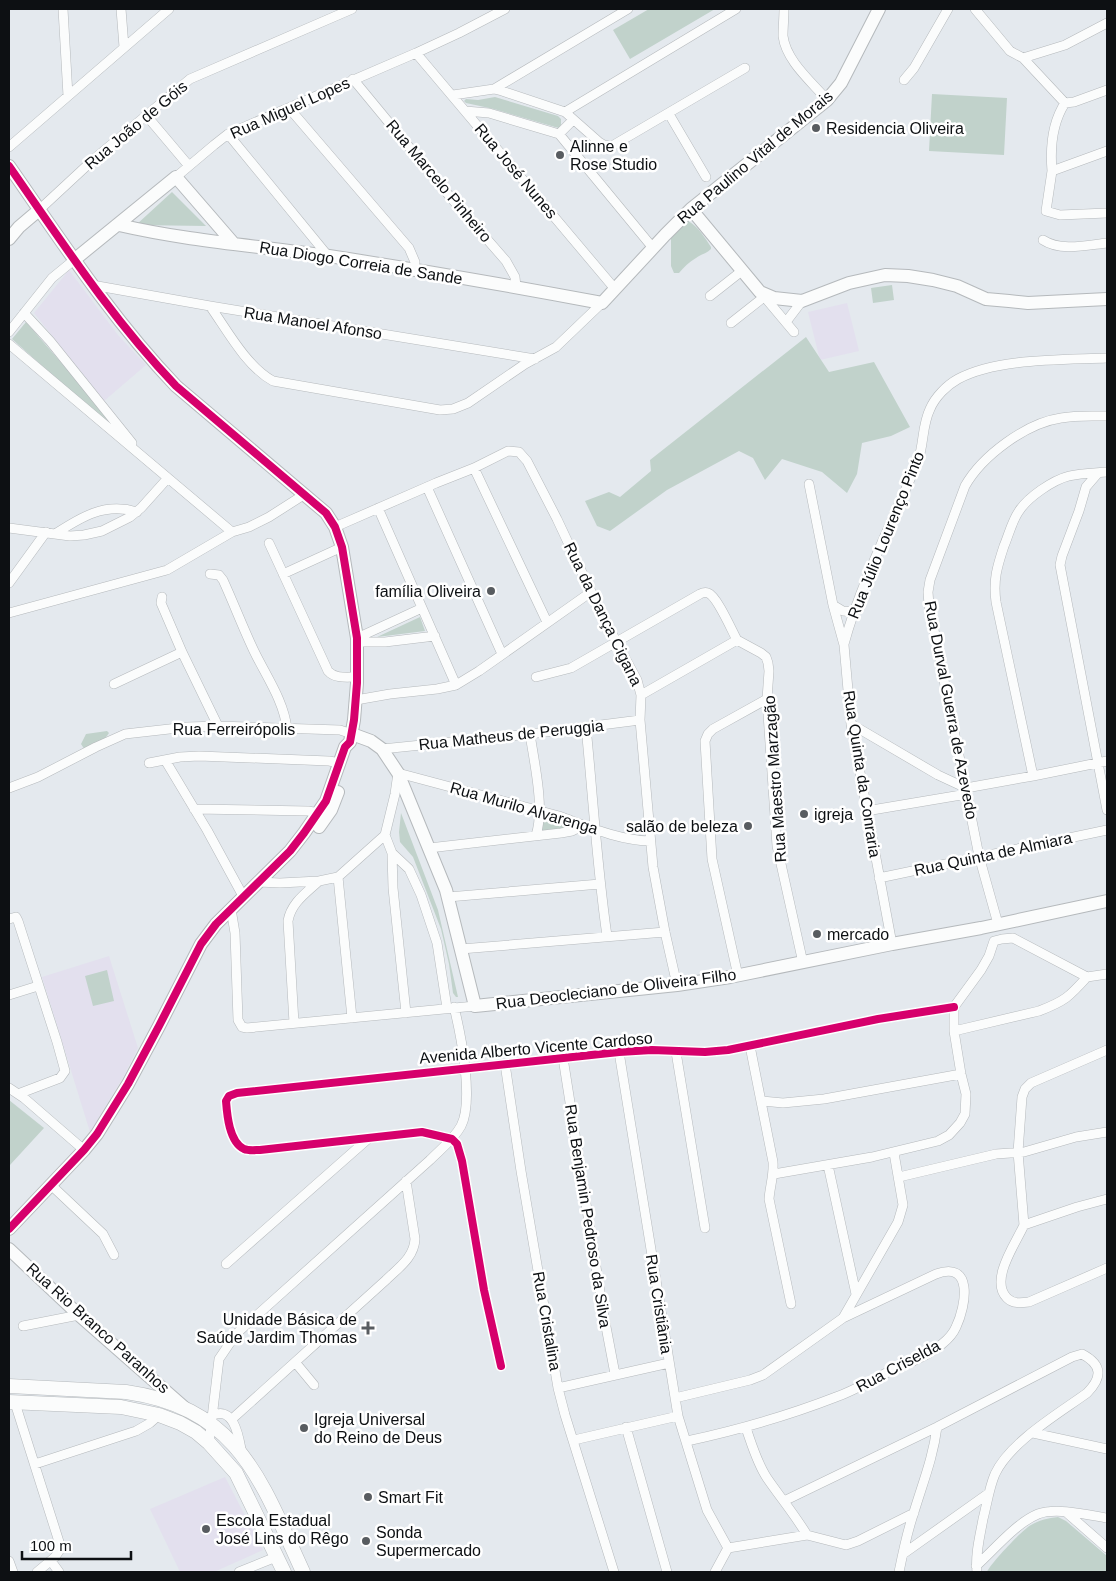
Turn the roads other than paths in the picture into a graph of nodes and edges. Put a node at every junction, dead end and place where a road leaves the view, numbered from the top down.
1 (63, 9) edge
2 (121, 9) edge
3 (169, 9) edge
4 (352, 9) edge
5 (505, 9) edge
6 (628, 9) edge
7 (736, 9) edge
8 (784, 9) edge
9 (879, 9) edge
10 (948, 9) edge
11 (975, 9) edge
12 (1107, 23) edge
13 (124, 47) junction
14 (416, 53) junction
15 (1022, 58) junction
16 (745, 68) dead end
17 (353, 79) junction
18 (904, 80) dead end
19 (494, 90) junction
20 (1107, 90) edge
21 (452, 95) junction
22 (68, 96) junction
23 (827, 100) junction
24 (1065, 103) junction
25 (289, 108) junction
26 (465, 111) junction
27 (564, 112) junction
28 (669, 114) junction
29 (146, 115) junction
30 (573, 120) junction
31 (228, 134) junction
32 (559, 134) junction
33 (9, 147) edge
34 (1107, 151) edge
35 (9, 166) edge
36 (189, 166) junction
37 (1052, 171) junction
38 (176, 177) junction
39 (706, 178) dead end
40 (691, 209) junction
41 (39, 210) junction
42 (1107, 213) edge
43 (119, 225) junction
44 (14, 226) edge
45 (219, 226) junction
46 (9, 240) edge
47 (206, 240) junction
48 (1043, 240) dead end
49 (1107, 243) edge
50 (234, 244) junction
51 (653, 248) junction
52 (328, 256) junction
53 (74, 260) junction
54 (742, 270) junction
55 (414, 271) junction
56 (91, 285) junction
57 (516, 287) junction
58 (615, 289) junction
59 (762, 294) junction
60 (710, 296) dead end
61 (1107, 299) edge
62 (802, 301) junction
63 (602, 303) junction
64 (210, 306) junction
65 (24, 313) junction
66 (786, 322) junction
67 (732, 323) dead end
68 (9, 332) edge
69 (794, 332) dead end
70 (9, 344) edge
71 (534, 358) junction
72 (1107, 358) edge
73 (1107, 416) edge
74 (142, 455) junction
75 (474, 468) junction
76 (1103, 472) edge
77 (1069, 476) junction
78 (167, 479) junction
79 (809, 484) dead end
80 (427, 487) junction
81 (1086, 487) junction
82 (304, 494) junction
83 (378, 508) junction
84 (137, 512) junction
85 (336, 527) junction
86 (9, 528) edge
87 (232, 532) junction
88 (51, 533) junction
89 (269, 543) dead end
90 (342, 547) junction
91 (210, 574) dead end
92 (283, 574) junction
93 (9, 583) edge
94 (591, 592) junction
95 (162, 597) dead end
96 (833, 605) junction
97 (422, 608) junction
98 (854, 612) junction
99 (9, 613) edge
100 (547, 622) junction
101 (435, 636) junction
102 (357, 640) junction
103 (737, 640) junction
104 (616, 643) junction
105 (844, 645) junction
106 (182, 652) junction
107 (502, 654) junction
108 (357, 677) junction
109 (536, 677) dead end
110 (114, 684) dead end
111 (456, 685) junction
112 (641, 695) junction
113 (767, 699) junction
114 (356, 700) junction
115 (640, 720) junction
116 (851, 724) junction
117 (218, 726) junction
118 (586, 728) junction
119 (287, 729) junction
120 (530, 734) junction
121 (351, 738) junction
122 (382, 749) junction
123 (165, 760) junction
124 (149, 762) dead end
125 (340, 762) junction
126 (1102, 762) edge
127 (398, 773) junction
128 (1033, 776) junction
129 (9, 788) edge
130 (967, 791) junction
131 (194, 808) junction
132 (538, 810) junction
133 (1107, 810) edge
134 (866, 812) junction
135 (319, 813) junction
136 (582, 826) junction
137 (596, 830) junction
138 (1107, 830) edge
139 (385, 835) junction
140 (536, 835) junction
141 (650, 841) junction
142 (429, 848) junction
143 (290, 850) junction
144 (392, 853) junction
145 (979, 856) junction
146 (338, 877) junction
147 (879, 878) junction
148 (319, 881) junction
149 (258, 882) junction
150 (600, 884) junction
151 (243, 896) junction
152 (448, 897) junction
153 (1107, 901) edge
154 (231, 908) junction
155 (12, 918) edge
156 (1004, 923) junction
157 (981, 928) junction
158 (664, 932) junction
159 (608, 936) junction
160 (1013, 938) junction
161 (994, 941) junction
162 (892, 944) junction
163 (461, 949) junction
164 (803, 963) junction
165 (1107, 974) edge
166 (738, 976) junction
167 (1087, 977) junction
168 (677, 985) junction
169 (38, 986) junction
170 (9, 994) edge
171 (475, 1006) junction
172 (954, 1007) junction
173 (451, 1008) junction
174 (406, 1013) junction
175 (352, 1018) junction
176 (294, 1023) junction
177 (954, 1031) junction
178 (750, 1046) junction
179 (1107, 1050) edge
180 (619, 1052) junction
181 (676, 1052) junction
182 (563, 1058) junction
183 (505, 1064) junction
184 (464, 1068) junction
185 (961, 1074) junction
186 (9, 1088) edge
187 (18, 1094) junction
188 (762, 1101) junction
189 (1107, 1132) edge
190 (369, 1138) junction
191 (452, 1139) junction
192 (84, 1150) junction
193 (1018, 1152) junction
194 (894, 1153) junction
195 (828, 1165) junction
196 (774, 1174) junction
197 (899, 1177) junction
198 (406, 1181) junction
199 (51, 1185) junction
200 (1107, 1200) edge
201 (1024, 1225) junction
202 (705, 1228) dead end
203 (9, 1229) edge
204 (9, 1249) edge
205 (114, 1255) dead end
206 (226, 1264) dead end
207 (1107, 1268) edge
208 (856, 1294) junction
209 (791, 1304) dead end
210 (79, 1315) junction
211 (843, 1318) junction
212 (23, 1326) dead end
213 (295, 1362) junction
214 (668, 1363) junction
215 (501, 1366) dead end
216 (615, 1374) junction
217 (9, 1385) edge
218 (314, 1385) dead end
219 (558, 1388) junction
220 (675, 1398) junction
221 (12, 1403) edge
222 (186, 1408) junction
223 (159, 1415) junction
224 (678, 1416) junction
225 (211, 1419) junction
226 (232, 1419) junction
227 (626, 1427) junction
228 (937, 1427) junction
229 (746, 1428) junction
230 (1033, 1433) junction
231 (574, 1440) junction
232 (687, 1441) junction
233 (209, 1443) junction
234 (1107, 1449) edge
235 (242, 1454) junction
236 (35, 1464) junction
237 (989, 1493) junction
238 (784, 1501) junction
239 (1066, 1511) junction
240 (914, 1512) junction
241 (1107, 1518) edge
242 (806, 1535) junction
243 (728, 1548) junction
244 (1107, 1548) edge
245 (902, 1554) junction
246 (276, 1557) junction
247 (9, 1561) edge
248 (51, 1561) junction
249 (977, 1569) edge
250 (13, 1572) edge
251 (37, 1572) edge
252 (59, 1572) edge
253 (239, 1572) edge
254 (284, 1572) edge
255 (303, 1572) edge
256 (614, 1572) edge
257 (667, 1572) edge
258 (715, 1572) edge
259 (899, 1572) edge

1 - 22 street
2 - 13 street
3 - 13 street
4 - 29 street, Rua João de Góis
5 - 14 street, Rua Miguel Lopes
6 - 19 street
7 - 27 street
8 - 23 street
9 - 23 street, Rua Paulino Vital de Morais
10 - 18 street
11 - 15 street
12 - 15 street
13 - 22 street
14 - 17 street, Rua Miguel Lopes
14 - 21 street, Rua José Nunes
15 - 24 street
16 - 28 street
17 - 25 street, Rua Miguel Lopes
17 - 57 street, Rua Marcelo Pinheiro
19 - 21 street
19 - 27 street
20 - 24 street
21 - 26 street, Rua José Nunes
22 - 33 street
23 - 40 street, Rua Paulino Vital de Morais
24 - 37 street
25 - 31 street, Rua Miguel Lopes
25 - 55 street
26 - 32 street
26 - 58 street, Rua José Nunes
27 - 30 street
28 - 30 street
28 - 39 street
29 - 36 street
29 - 41 street, Rua João de Góis
30 - 32 street
31 - 36 street, Rua Miguel Lopes
31 - 52 street
32 - 51 street
34 - 37 street
35 - 41 street
36 - 38 street, Rua Miguel Lopes
37 - 42 street
38 - 43 street, Rua Miguel Lopes
38 - 45 street
40 - 51 street, Rua Paulino Vital de Morais
40 - 54 street
41 - 44 street
41 - 53 street
43 - 47 street, Rua Diogo Correia de Sande
43 - 53 street, Rua Miguel Lopes
44 - 46 street
45 - 47 street
45 - 50 street
47 - 50 street, Rua Diogo Correia de Sande
48 - 49 street
50 - 52 street, Rua Diogo Correia de Sande
51 - 58 street, Rua Paulino Vital de Morais
52 - 55 street, Rua Diogo Correia de Sande
53 - 56 street
53 - 65 street
54 - 59 street
54 - 60 street
55 - 57 street, Rua Diogo Correia de Sande
56 - 64 street, Rua Manoel Afonso
56 - 82 street
57 - 63 street, Rua Diogo Correia de Sande
58 - 63 street, Rua Paulino Vital de Morais
59 - 62 street
59 - 66 street
59 - 67 street
61 - 62 street
62 - 66 street
63 - 71 street
64 - 71 street, Rua Manoel Afonso
64 - 71 street
65 - 68 street
65 - 74 street
66 - 69 street
70 - 74 street
72 - 98 street, Rua Júlio Lourenço Pinto
73 - 130 street, Rua Durval Guerra de Azevedo
74 - 78 street
75 - 80 street, Rua da Dança Cigana
75 - 94 street, Rua da Dança Cigana
75 - 100 street
76 - 77 street
76 - 81 street
77 - 81 street
77 - 128 street
78 - 84 street
78 - 87 street
79 - 96 street, Rua Quinta da Conraria
80 - 83 street, Rua da Dança Cigana
80 - 107 street
81 - 126 street
82 - 85 street
82 - 87 street
83 - 85 street, Rua da Dança Cigana
83 - 97 street
84 - 88 street
84 - 88 street
85 - 90 street
86 - 88 street
87 - 99 street
88 - 93 street
89 - 92 street
90 - 92 street
90 - 102 street
91 - 119 street
92 - 108 street
94 - 100 street
94 - 104 street, Rua da Dança Cigana
95 - 106 street
96 - 98 street
96 - 105 street, Rua Quinta da Conraria
97 - 101 street
97 - 102 street
98 - 105 street, Rua Júlio Lourenço Pinto
100 - 107 street
101 - 102 street
101 - 111 street
102 - 108 street
103 - 104 street
103 - 112 street
103 - 113 street, Rua Maestro Marzagão
104 - 109 street
104 - 112 street, Rua da Dança Cigana
105 - 116 street, Rua Quinta da Conraria
106 - 110 street
106 - 117 street
107 - 111 street
108 - 114 street
111 - 114 street
112 - 115 street, Rua da Dança Cigana
113 - 164 street, Rua Maestro Marzagão
113 - 166 street
114 - 121 street
115 - 118 street, Rua Matheus de Peruggia
115 - 141 street, Rua da Dança Cigana
116 - 130 street
116 - 134 street, Rua Quinta da Conraria
117 - 119 street, Rua Ferreirópolis
117 - 129 street, Rua Ferreirópolis
118 - 120 street, Rua Matheus de Peruggia
118 - 137 street
119 - 121 street, Rua Ferreirópolis
120 - 122 street, Rua Matheus de Peruggia
120 - 132 street
121 - 122 street
121 - 125 street
121 - 143 street
122 - 127 street
123 - 124 street
123 - 125 street
123 - 131 street
125 - 135 street
126 - 128 street
126 - 133 street
127 - 132 street, Rua Murilo Alvarenga
127 - 139 street
127 - 142 street
128 - 130 street
130 - 134 street
130 - 145 street, Rua Durval Guerra de Azevedo
131 - 135 street
131 - 151 street
132 - 136 street, Rua Murilo Alvarenga
132 - 140 street
134 - 147 street, Rua Quinta da Conraria
135 - 143 street
136 - 137 street, Rua Murilo Alvarenga
136 - 140 street
137 - 141 street, Rua Murilo Alvarenga
137 - 150 street
138 - 145 street, Rua Quinta de Almiara
139 - 144 street
139 - 146 street
140 - 142 street
141 - 158 street, Rua da Dança Cigana
142 - 152 street
143 - 149 street
144 - 173 street
144 - 174 street
145 - 147 street, Rua Quinta de Almiara
145 - 156 street, Rua Durval Guerra de Azevedo
146 - 148 street
146 - 175 street
147 - 162 street, Rua Quinta da Conraria
148 - 149 street
148 - 176 street
149 - 151 street
150 - 152 street
150 - 159 street
151 - 154 street
152 - 163 street
153 - 156 street, Rua Deocleciano de Oliveira Filho
154 - 176 street, Rua Deocleciano de Oliveira Filho
154 - 192 street
155 - 169 street
156 - 157 street, Rua Deocleciano de Oliveira Filho
156 - 160 street, Rua Durval Guerra de Azevedo
157 - 161 street
157 - 162 street, Rua Deocleciano de Oliveira Filho
158 - 159 street
158 - 168 street, Rua da Dança Cigana
159 - 163 street
160 - 161 street
160 - 167 street
161 - 172 street
162 - 164 street, Rua Deocleciano de Oliveira Filho
163 - 171 street
164 - 166 street, Rua Deocleciano de Oliveira Filho
165 - 167 street
166 - 168 street, Rua Deocleciano de Oliveira Filho
167 - 177 street
168 - 171 street, Rua Deocleciano de Oliveira Filho
169 - 170 street
169 - 187 street
171 - 173 street, Rua Deocleciano de Oliveira Filho
172 - 177 street
172 - 178 street, Avenida Alberto Vicente Cardoso
173 - 174 street, Rua Deocleciano de Oliveira Filho
173 - 184 street
174 - 175 street, Rua Deocleciano de Oliveira Filho
175 - 176 street, Rua Deocleciano de Oliveira Filho
177 - 185 street
178 - 181 street, Avenida Alberto Vicente Cardoso
178 - 188 street
179 - 193 street
180 - 181 street, Avenida Alberto Vicente Cardoso
180 - 182 street, Avenida Alberto Vicente Cardoso
180 - 214 street, Rua Cristiânia
181 - 202 street
182 - 183 street, Avenida Alberto Vicente Cardoso
182 - 216 street, Rua Benjamin Pedroso da Silva
183 - 184 street, Avenida Alberto Vicente Cardoso
183 - 219 street, Rua Cristalina
184 - 190 street, Avenida Alberto Vicente Cardoso
184 - 191 street
185 - 188 street
185 - 194 street
186 - 187 street
187 - 192 street
188 - 196 street
189 - 193 street
190 - 191 street
190 - 206 street
191 - 198 street
191 - 215 street
192 - 199 street
193 - 197 street
193 - 201 street
194 - 195 street
194 - 197 street
195 - 196 street
195 - 208 street
196 - 209 street
197 - 208 street
198 - 213 street
198 - 225 street
199 - 203 street
199 - 205 street
200 - 201 street
201 - 207 street
204 - 210 street, Rua Rio Branco Paranhos
208 - 211 street
210 - 212 street
210 - 222 street, Rua Rio Branco Paranhos
211 - 220 street
211 - 229 street, Rua Criselda
213 - 218 street
213 - 226 street
214 - 216 street
214 - 220 street, Rua Cristiânia
216 - 219 street
217 - 221 street
217 - 222 main road
219 - 231 street, Rua Cristalina
220 - 224 street, Rua Cristiânia
221 - 223 main road
221 - 236 street
222 - 225 main road
223 - 233 main road
223 - 236 street
224 - 227 street
224 - 232 street, Rua Cristiânia
225 - 226 street
225 - 233 street
225 - 235 main road
226 - 235 street
227 - 231 street
227 - 257 street
228 - 230 street
228 - 238 street
228 - 240 street
229 - 232 street, Rua Criselda
229 - 238 street
230 - 234 street
230 - 237 street
231 - 256 street, Rua Cristalina
232 - 243 street, Rua Cristiânia
233 - 246 main road
235 - 255 main road
236 - 248 street
237 - 245 street
237 - 249 street
238 - 242 street
239 - 241 street
239 - 244 street
239 - 249 street
240 - 242 street
240 - 245 street
242 - 243 street
243 - 258 street
245 - 259 street
246 - 253 street
246 - 254 main road
247 - 250 street
248 - 251 street
248 - 252 street

